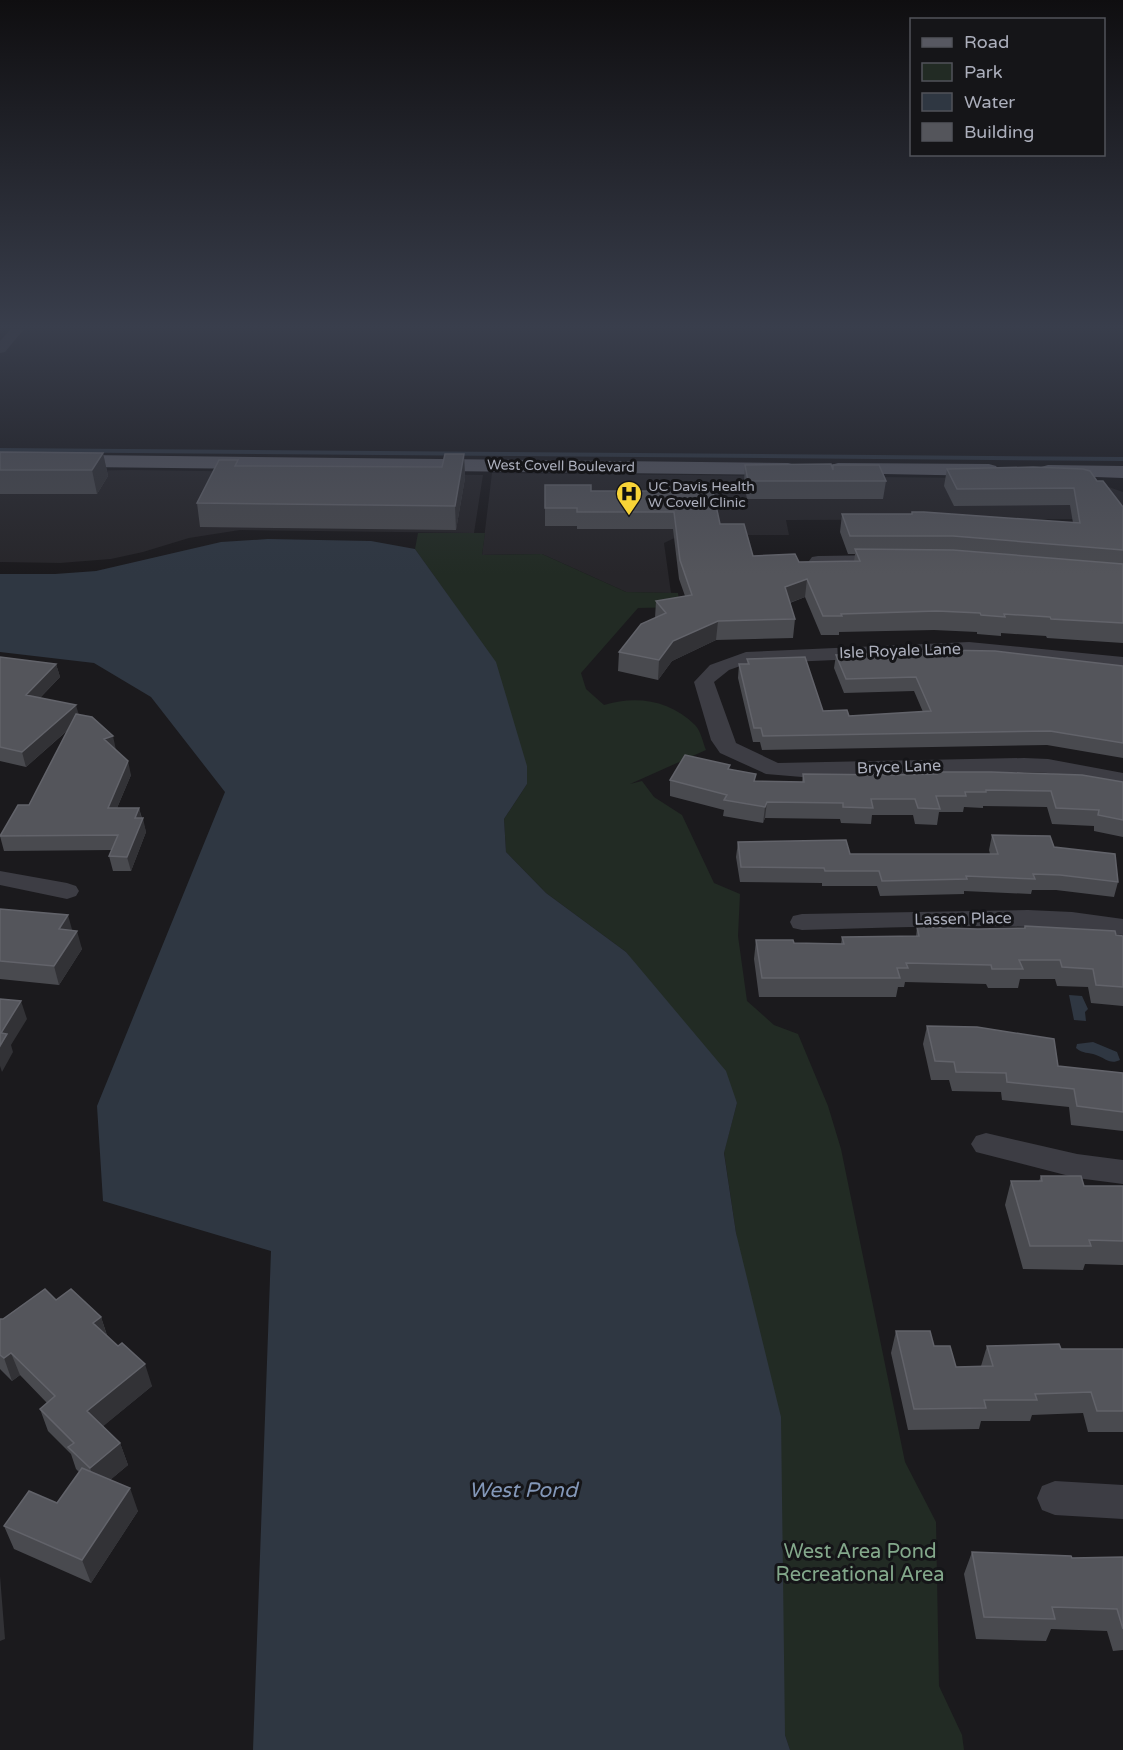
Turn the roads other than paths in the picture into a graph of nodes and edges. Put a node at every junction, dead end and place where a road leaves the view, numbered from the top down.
1 (0, 462) edge
2 (1006, 471) edge
3 (1123, 472) edge
4 (1123, 488) edge
5 (899, 560) edge
6 (818, 561) edge
7 (1123, 663) edge
8 (710, 702) joint
9 (1123, 780) edge
10 (0, 878) edge
11 (67, 891) dead end
12 (802, 922) dead end
13 (1123, 927) edge
14 (986, 1144) dead end
15 (1123, 1172) edge
16 (1055, 1498) dead end
17 (1123, 1502) edge

1 - 2 main road, West Covell Boulevard
3 - 4 main road
5 - 6 street
7 - 8 street, Isle Royale Lane
8 - 9 street, Bryce Lane
10 - 11 street
12 - 13 street, Lassen Place
14 - 15 street
16 - 17 street

